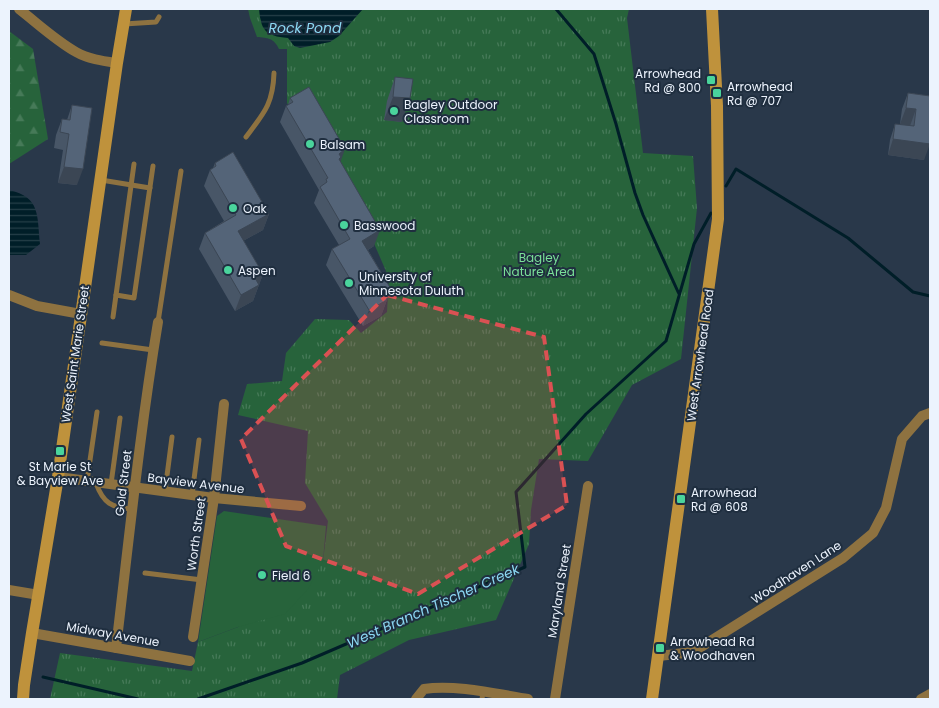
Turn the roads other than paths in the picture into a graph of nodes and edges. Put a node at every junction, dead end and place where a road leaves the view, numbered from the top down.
1 (19, 9) edge
2 (126, 9) edge
3 (712, 9) edge
4 (160, 18) dead end
5 (124, 24) junction
6 (117, 63) junction
7 (274, 73) dead end
8 (246, 137) dead end
9 (134, 164) dead end
10 (153, 166) dead end
11 (181, 171) dead end
12 (100, 180) junction
13 (131, 186) junction
14 (150, 188) junction
15 (9, 295) edge
16 (116, 295) junction
17 (81, 314) junction
18 (113, 317) dead end
19 (158, 322) joint
20 (102, 343) dead end
21 (153, 350) junction
22 (224, 404) dead end
23 (97, 412) dead end
24 (930, 413) edge
25 (120, 418) dead end
26 (172, 437) dead end
27 (199, 440) dead end
28 (58, 477) junction
29 (92, 482) junction
30 (111, 485) junction
31 (588, 486) dead end
32 (134, 488) junction
33 (165, 492) junction
34 (192, 495) junction
35 (214, 498) junction
36 (301, 506) dead end
37 (132, 509) junction
38 (145, 573) dead end
39 (202, 580) junction
40 (9, 590) edge
41 (39, 595) junction
42 (32, 633) junction
43 (193, 637) dead end
44 (116, 648) junction
45 (659, 656) junction
46 (190, 661) dead end
47 (930, 694) edge
48 (482, 695) edge
49 (23, 699) edge
50 (416, 699) edge
51 (528, 699) edge
52 (555, 699) edge
53 (652, 699) edge
54 (921, 699) edge

1 - 6 street
2 - 5 street, West Saint Marie Street
3 - 45 street, West Arrowhead Road
4 - 5 lane
5 - 6 street, West Saint Marie Street
6 - 12 street, West Saint Marie Street
7 - 8 lane
9 - 13 lane
10 - 14 lane
11 - 19 lane
12 - 13 lane
12 - 17 street, West Saint Marie Street
13 - 14 lane
13 - 16 lane
14 - 16 lane
15 - 17 street
16 - 18 lane
17 - 28 street, West Saint Marie Street
19 - 21 street, Gold Street
20 - 21 lane
21 - 32 street, Gold Street
22 - 35 street, Worth Street
23 - 29 lane
24 - 45 street, Woodhaven Lane
25 - 30 lane
26 - 33 lane
27 - 34 lane
28 - 29 street, Bayview Avenue
28 - 41 street, West Saint Marie Street
29 - 30 street, Bayview Avenue
29 - 37 lane
30 - 32 street, Bayview Avenue
31 - 52 street, Maryland Street
32 - 33 street, Bayview Avenue
32 - 37 street, Gold Street
33 - 34 street, Bayview Avenue
34 - 35 street, Bayview Avenue
35 - 36 street, Bayview Avenue
35 - 39 street, Worth Street
37 - 44 street, Gold Street
38 - 39 lane
39 - 43 street, Worth Street
40 - 41 street
41 - 42 street, West Saint Marie Street
42 - 44 street, Midway Avenue
42 - 49 street, West Saint Marie Street
44 - 46 street, Midway Avenue
45 - 53 street, West Arrowhead Road
47 - 54 street
48 - 50 street
48 - 51 street

